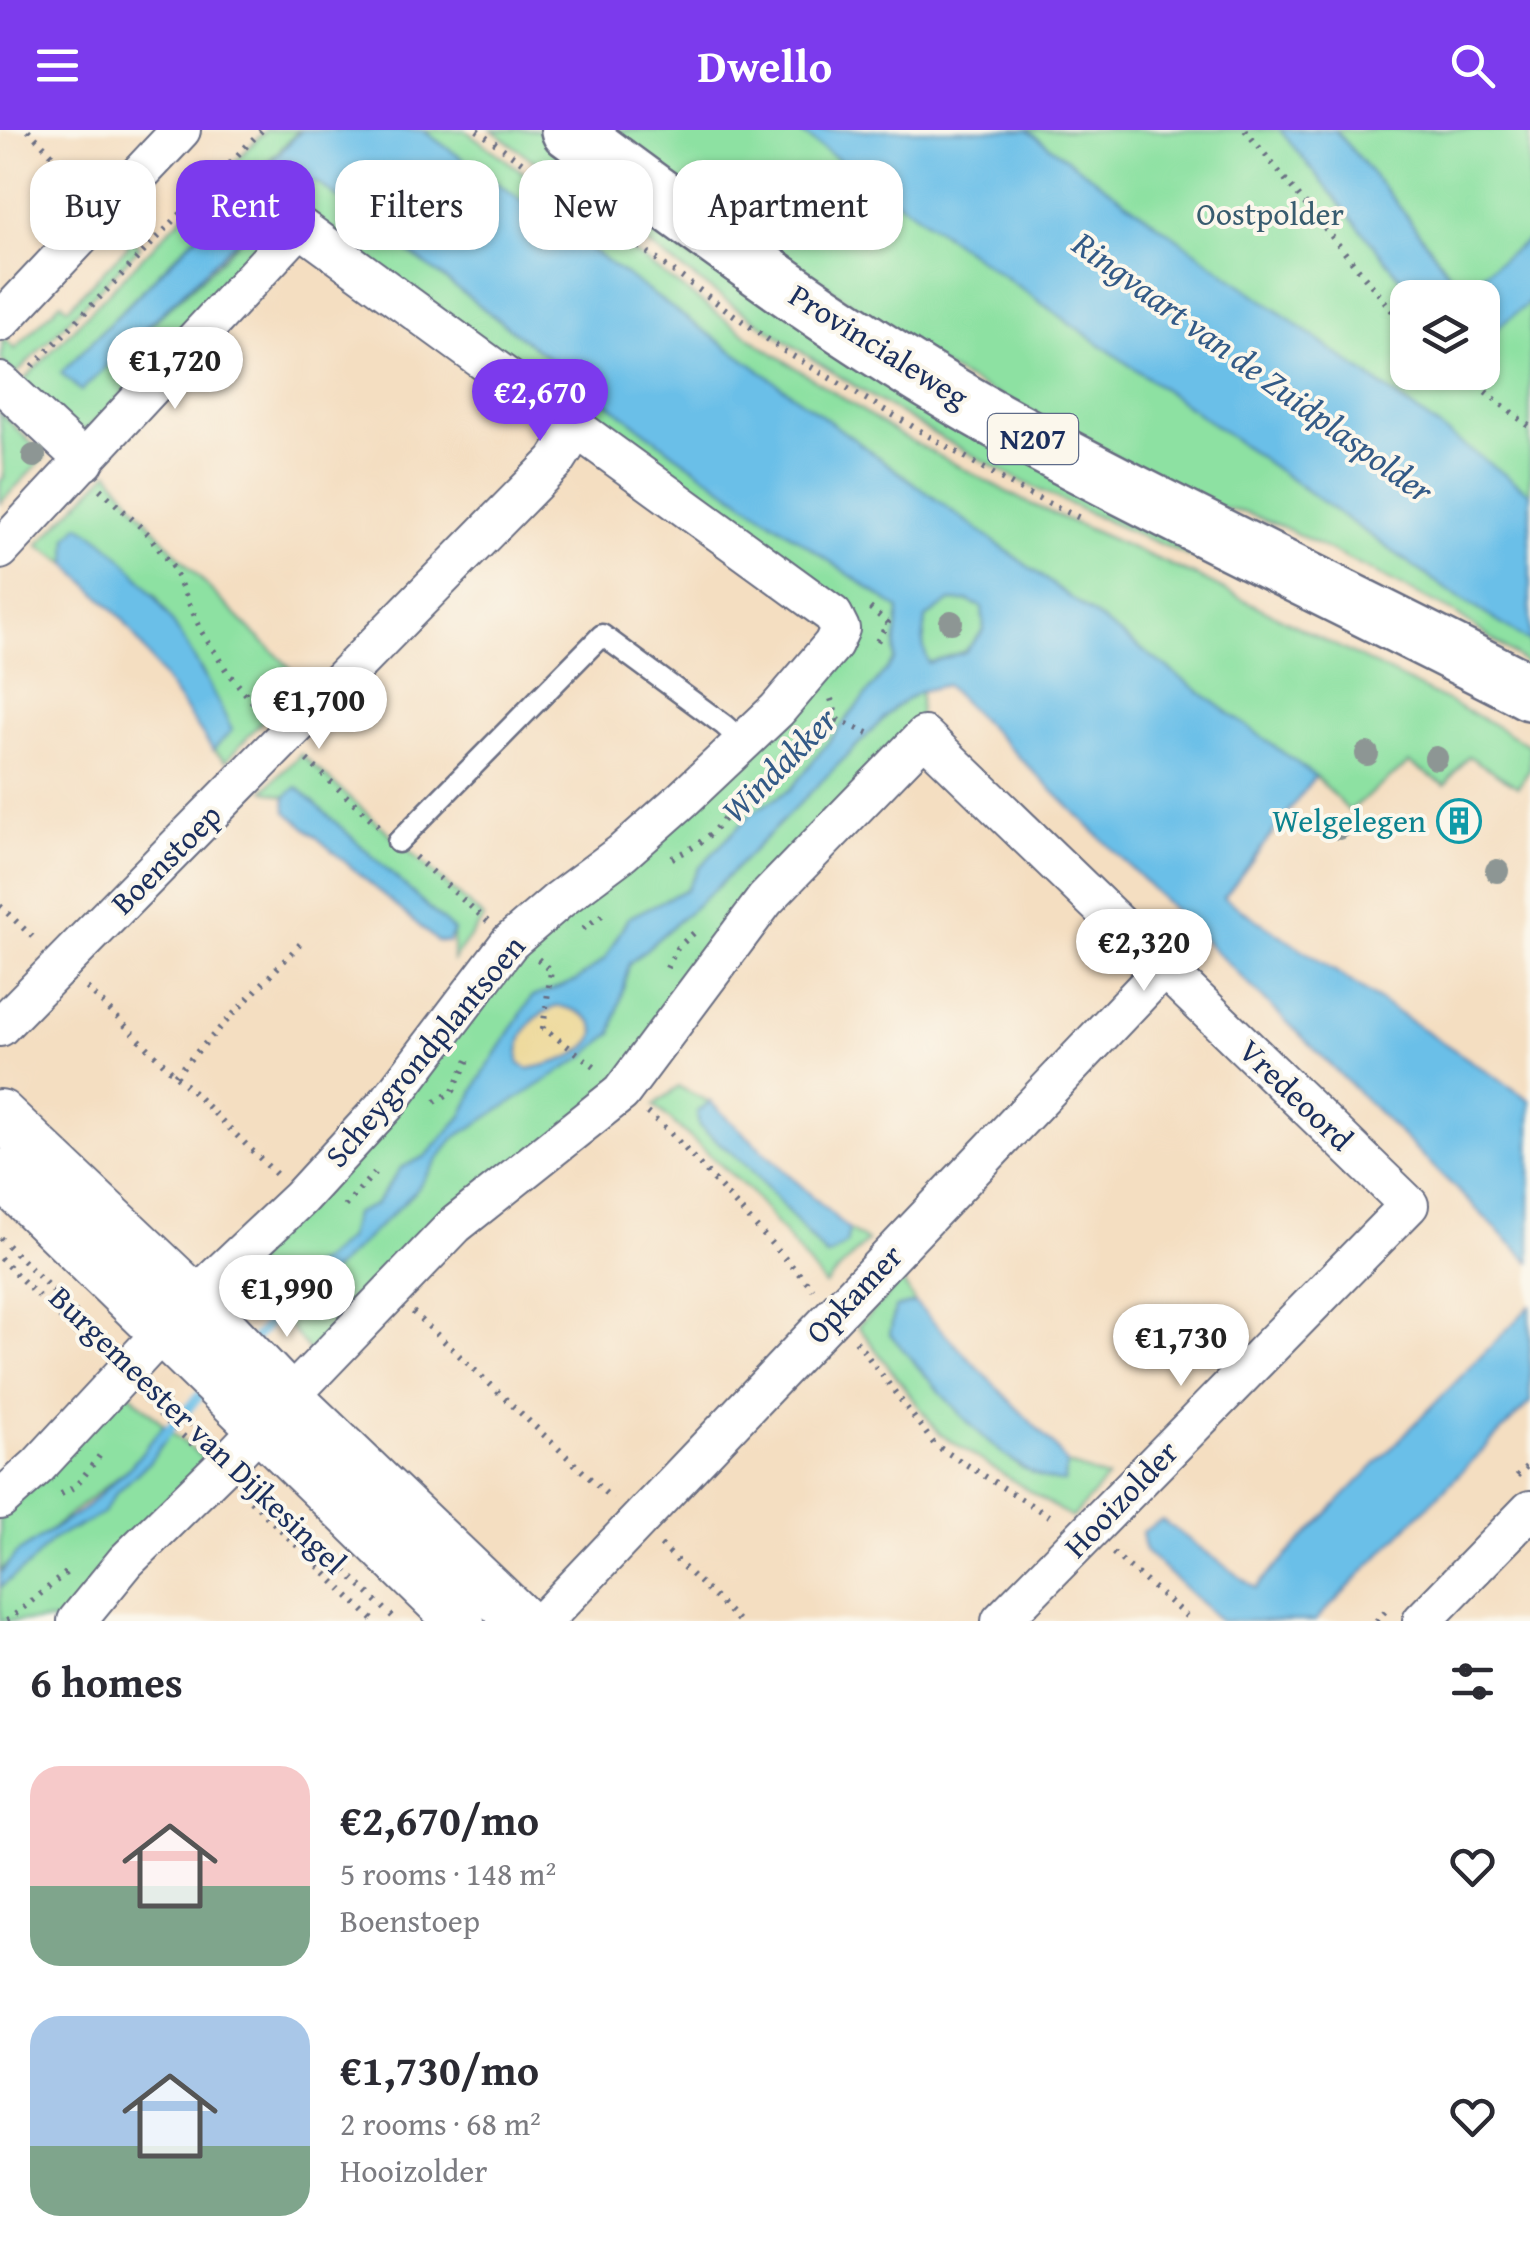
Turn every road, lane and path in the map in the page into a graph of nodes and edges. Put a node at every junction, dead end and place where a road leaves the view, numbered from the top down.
1 (181, 130) edge
2 (262, 130) edge
3 (568, 130) edge
4 (1245, 130) edge
5 (1390, 308) edge
6 (0, 322) edge
7 (5, 386) edge
8 (1485, 390) edge
9 (1530, 426) edge
10 (577, 428) junction
11 (85, 461) junction
12 (0, 550) edge
13 (864, 602) dead end
14 (848, 651) junction
15 (1530, 692) edge
16 (816, 709) dead end
17 (870, 734) dead end
18 (742, 742) junction
19 (746, 782) dead end
20 (398, 842) dead end
21 (663, 862) dead end
22 (0, 906) edge
23 (608, 910) dead end
24 (702, 926) dead end
25 (578, 931) dead end
26 (306, 939) dead end
27 (546, 947) dead end
28 (535, 956) dead end
29 (62, 964) junction
30 (1164, 968) junction
31 (550, 972) dead end
32 (664, 974) dead end
33 (0, 1027) edge
34 (472, 1052) dead end
35 (175, 1075) junction
36 (611, 1082) junction
37 (427, 1106) dead end
38 (0, 1114) edge
39 (384, 1160) dead end
40 (0, 1173) edge
41 (300, 1198) junction
42 (1409, 1205) joint
43 (338, 1213) dead end
44 (0, 1238) edge
45 (0, 1258) edge
46 (390, 1291) junction
47 (179, 1314) junction
48 (836, 1314) junction
49 (137, 1384) junction
50 (250, 1439) junction
51 (0, 1500) edge
52 (1530, 1510) edge
53 (637, 1522) junction
54 (1088, 1532) junction
55 (1439, 1615) edge
56 (78, 1621) edge
57 (374, 1621) edge
58 (397, 1621) edge
59 (460, 1621) edge
60 (522, 1621) edge
61 (543, 1621) edge
62 (739, 1621) edge
63 (1001, 1621) edge
64 (1192, 1621) edge

1 - 6 street
2 - 7 path
3 - 15 main road, Provincialeweg / N207
4 - 5 path
7 - 11 street
8 - 9 path
10 - 11 street
10 - 14 street
10 - 29 street, Boenstoep
11 - 12 street
13 - 14 path
14 - 18 street, Scheygrondplantsoen
16 - 17 path
18 - 20 lane
18 - 41 street, Scheygrondplantsoen
19 - 21 path
22 - 29 path
23 - 25 path
24 - 32 path
26 - 35 path
27 - 28 path
29 - 33 street, Boenstoep
29 - 35 path
30 - 36 street, Vredeoord
30 - 42 street, Vredeoord
30 - 48 street, Opkamer
31 - 36 path
34 - 37 path
35 - 41 path
36 - 46 street
36 - 48 path
38 - 47 street, Burgemeester van Dijkesingel
39 - 43 path
40 - 47 street, Burgemeester van Dijkesingel
41 - 47 street, Scheygrondplantsoen
42 - 54 street, Hooizolder
44 - 49 path, Burgemeester van Dijkesingel
45 - 49 path, Burgemeester van Dijkesingel
46 - 50 street
46 - 53 path
47 - 49 street, Scheygrondplantsoen
47 - 50 street, Burgemeester van Dijkesingel
48 - 53 street, Opkamer
48 - 54 path
49 - 50 path, Burgemeester van Dijkesingel
49 - 50 path, Burgemeester van Dijkesingel
49 - 51 street, Scheygrondplantsoen
50 - 56 street
50 - 57 path, Burgemeester van Dijkesingel
50 - 58 path, Burgemeester van Dijkesingel
50 - 59 street, Burgemeester van Dijkesingel
50 - 60 street, Burgemeester van Dijkesingel
52 - 55 street
53 - 61 street, Opkamer
53 - 62 path
54 - 63 street, Hooizolder
54 - 64 path

